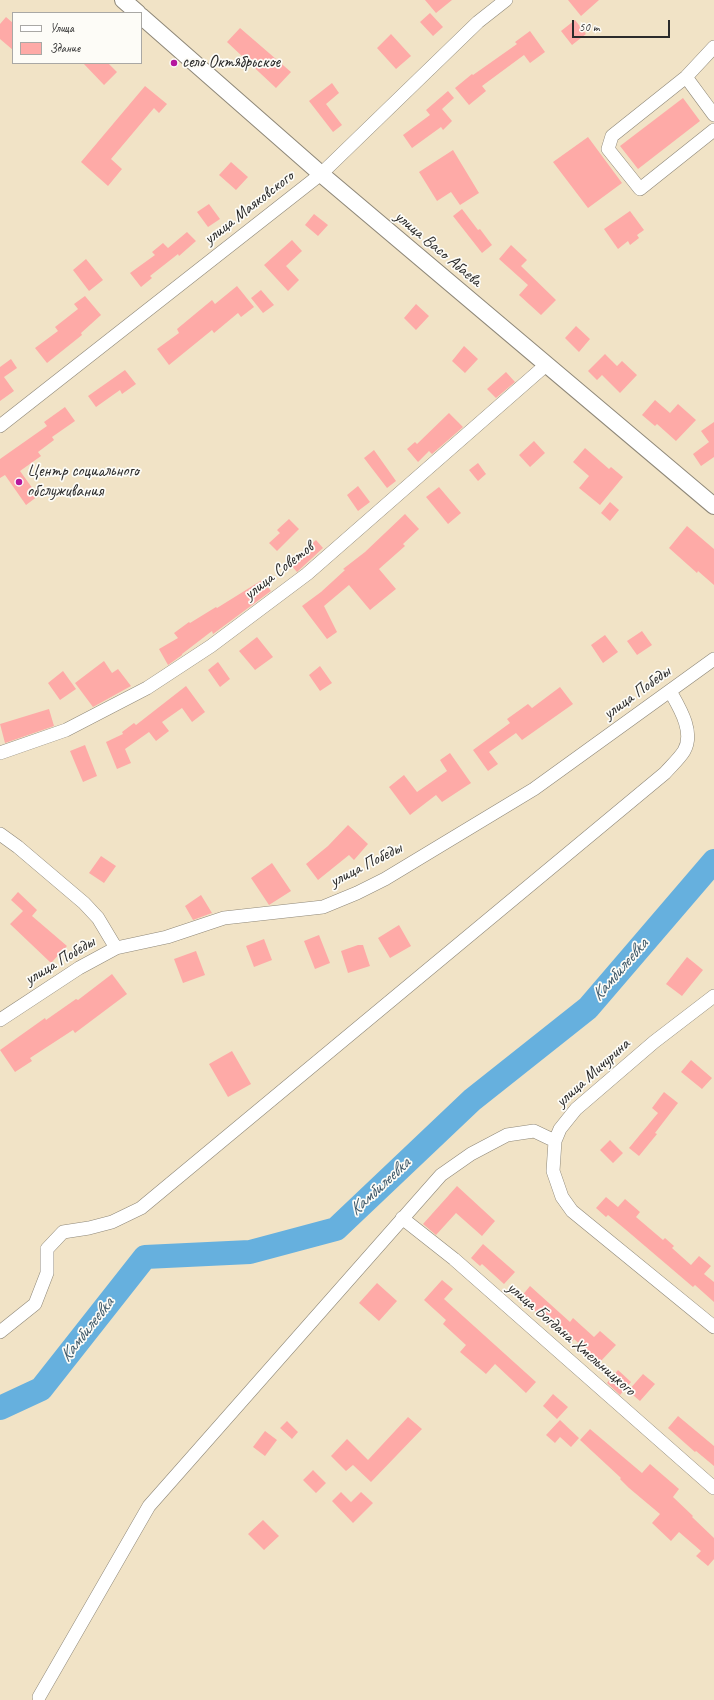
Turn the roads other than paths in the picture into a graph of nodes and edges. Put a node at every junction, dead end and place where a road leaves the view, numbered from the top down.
1 (123, 0) edge
2 (506, 0) edge
3 (137, 12) edge
4 (142, 17) edge
5 (714, 47) edge
6 (686, 77) junction
7 (714, 115) edge
8 (714, 130) edge
9 (321, 174) junction
10 (546, 365) junction
11 (0, 426) edge
12 (714, 506) edge
13 (714, 659) edge
14 (670, 691) junction
15 (0, 753) edge
16 (0, 834) edge
17 (116, 948) junction
18 (714, 996) edge
19 (0, 1020) edge
20 (555, 1141) junction
21 (402, 1218) junction
22 (714, 1327) edge
23 (0, 1332) edge
24 (714, 1488) edge
25 (39, 1697) dead end

1 - 3 main road
2 - 9 street, улица Маяковского
4 - 9 main road, улица Васо Абаева
5 - 6 street
6 - 7 street
6 - 8 street
9 - 10 main road, улица Васо Абаева
9 - 11 street, улица Маяковского
10 - 12 main road, улица Васо Абаева
10 - 15 street, улица Советов
13 - 14 street, улица Победы
14 - 17 street, улица Победы
14 - 23 street
16 - 17 street
17 - 19 street, улица Победы
18 - 20 street, улица Мичурина
20 - 21 street
20 - 22 street, улица Мичурина
21 - 24 street, улица Богдана Хмельницкого
21 - 25 street

